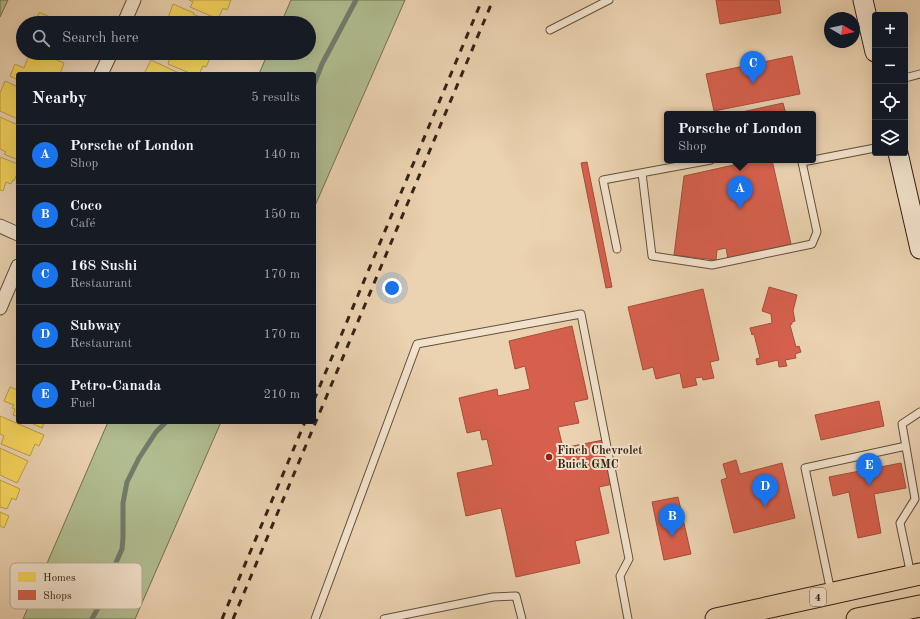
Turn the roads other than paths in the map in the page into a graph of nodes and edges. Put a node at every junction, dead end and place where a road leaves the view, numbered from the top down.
1 (134, 0) edge
2 (609, 0) edge
3 (863, 0) edge
4 (127, 16) edge
5 (550, 30) dead end
6 (874, 48) edge
7 (108, 60) edge
8 (103, 72) edge
9 (920, 74) edge
10 (908, 77) edge
11 (872, 149) edge
12 (899, 156) edge
13 (816, 159) edge
14 (695, 163) edge
15 (802, 163) edge
16 (642, 173) junction
17 (0, 226) edge
18 (16, 233) edge
19 (919, 239) edge
20 (617, 249) dead end
21 (16, 271) edge
22 (0, 308) edge
23 (920, 412) edge
24 (906, 446) junction
25 (918, 498) edge
26 (916, 575) edge
27 (831, 594) junction
28 (920, 606) edge
29 (868, 618) edge
30 (315, 619) edge
31 (384, 619) edge
32 (522, 619) edge
33 (628, 619) edge
34 (716, 619) edge

1 - 4 street
2 - 5 lane
3 - 6 main road
7 - 8 street
9 - 10 lane
11 - 13 lane
12 - 19 main road
14 - 16 lane
15 - 16 lane
16 - 20 lane
17 - 18 street
21 - 22 street
23 - 24 lane
24 - 25 lane
24 - 27 lane
25 - 26 lane
26 - 27 main road, 4
27 - 34 main road, 4
28 - 29 main road
30 - 33 lane
31 - 32 lane

